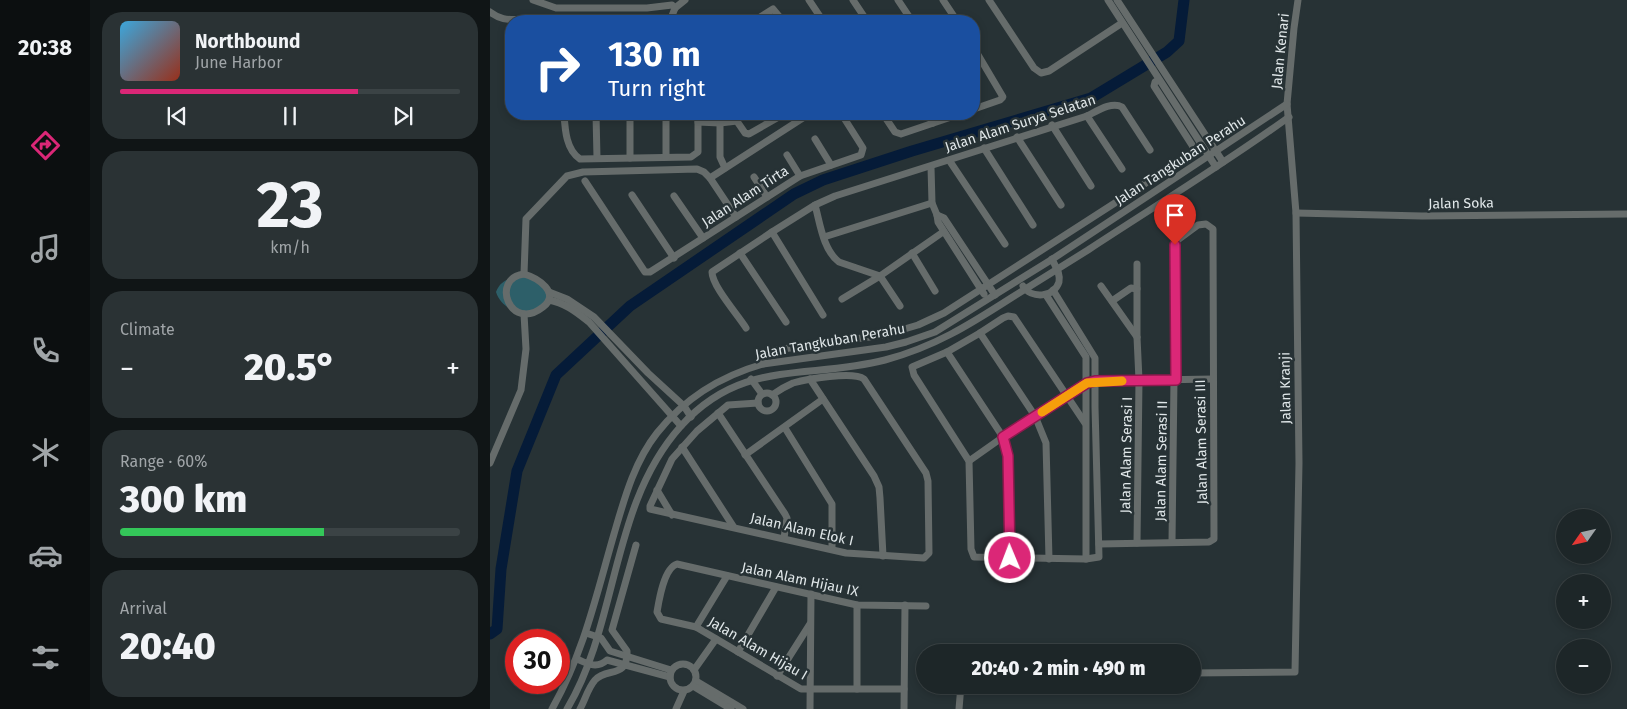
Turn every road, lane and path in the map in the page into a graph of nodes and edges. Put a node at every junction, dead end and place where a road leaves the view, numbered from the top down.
1 (533, 0) edge
2 (552, 0) edge
3 (579, 0) edge
4 (608, 0) edge
5 (635, 0) edge
6 (685, 0) edge
7 (809, 0) edge
8 (853, 0) edge
9 (898, 0) edge
10 (943, 0) edge
11 (990, 0) edge
12 (1108, 0) edge
13 (1117, 0) edge
14 (1298, 0) edge
15 (672, 4) edge
16 (556, 8) junction
17 (612, 8) junction
18 (639, 8) junction
19 (583, 9) junction
20 (490, 12) edge
21 (764, 15) edge
22 (778, 15) edge
23 (819, 15) edge
24 (863, 15) edge
25 (908, 15) edge
26 (950, 15) edge
27 (505, 20) edge
28 (1122, 22) junction
29 (980, 58) edge
30 (1157, 77) junction
31 (1288, 104) junction
32 (980, 107) edge
33 (1087, 116) junction
34 (1290, 117) junction
35 (565, 120) edge
36 (596, 120) edge
37 (630, 120) edge
38 (666, 120) edge
39 (698, 120) edge
40 (707, 120) edge
41 (769, 120) edge
42 (799, 120) edge
43 (845, 120) edge
44 (888, 120) edge
45 (931, 120) edge
46 (942, 120) edge
47 (737, 121) joint
48 (720, 123) junction
49 (933, 123) junction
50 (1052, 126) junction
51 (1017, 137) junction
52 (815, 139) dead end
53 (984, 148) junction
54 (1150, 150) dead end
55 (1217, 151) junction
56 (787, 155) dead end
57 (666, 157) junction
58 (1209, 157) junction
59 (596, 158) junction
60 (630, 158) junction
61 (949, 160) junction
62 (1223, 162) junction
63 (831, 164) junction
64 (930, 167) junction
65 (1216, 167) junction
66 (725, 168) junction
67 (1122, 169) dead end
68 (800, 176) junction
69 (754, 177) dead end
70 (710, 178) junction
71 (585, 181) dead end
72 (1091, 186) dead end
73 (1132, 193) junction
74 (632, 195) dead end
75 (674, 196) dead end
76 (767, 196) junction
77 (1148, 197) junction
78 (932, 204) junction
79 (1061, 204) dead end
80 (815, 205) junction
81 (1131, 208) junction
82 (1296, 213) junction
83 (1627, 214) edge
84 (937, 215) junction
85 (736, 216) junction
86 (1033, 225) dead end
87 (1213, 229) joint
88 (772, 232) junction
89 (943, 232) junction
90 (824, 237) junction
91 (703, 238) junction
92 (1005, 244) dead end
93 (740, 253) junction
94 (912, 253) junction
95 (674, 258) junction
96 (1052, 259) junction
97 (973, 262) junction
98 (1137, 264) dead end
99 (966, 266) junction
100 (1057, 270) junction
101 (524, 274) junction
102 (880, 276) junction
103 (1020, 280) junction
104 (502, 281) dead end
105 (989, 286) junction
106 (1101, 286) dead end
107 (1137, 288) junction
108 (1025, 289) junction
109 (982, 290) junction
110 (935, 291) dead end
111 (549, 292) junction
112 (1055, 293) junction
113 (995, 295) junction
114 (1048, 297) junction
115 (842, 299) dead end
116 (549, 300) junction
117 (988, 300) junction
118 (1112, 301) junction
119 (501, 306) dead end
120 (900, 306) dead end
121 (524, 314) junction
122 (824, 315) dead end
123 (592, 320) junction
124 (786, 322) dead end
125 (746, 328) dead end
126 (884, 334) junction
127 (980, 334) junction
128 (1137, 337) junction
129 (886, 347) junction
130 (947, 352) junction
131 (835, 356) junction
132 (763, 364) junction
133 (837, 367) junction
134 (648, 373) junction
135 (751, 379) junction
136 (810, 379) junction
137 (1213, 379) junction
138 (1139, 380) junction
139 (1175, 380) junction
140 (641, 381) junction
141 (1095, 381) junction
142 (1087, 383) junction
143 (762, 394) junction
144 (772, 395) junction
145 (1067, 396) junction
146 (823, 399) junction
147 (758, 403) junction
148 (684, 406) junction
149 (718, 413) junction
150 (1035, 416) junction
151 (672, 417) junction
152 (691, 417) junction
153 (1085, 423) junction
154 (680, 426) junction
155 (785, 428) junction
156 (1003, 437) junction
157 (682, 447) junction
158 (745, 455) junction
159 (969, 462) junction
160 (490, 463) edge
161 (657, 490) junction
162 (672, 515) junction
163 (616, 526) junction
164 (734, 526) junction
165 (626, 532) junction
166 (784, 538) junction
167 (1172, 542) junction
168 (1137, 543) junction
169 (1100, 544) junction
170 (636, 545) dead end
171 (832, 549) junction
172 (883, 556) junction
173 (1010, 558) junction
174 (1049, 559) junction
175 (1086, 559) junction
176 (727, 576) junction
177 (776, 587) junction
178 (811, 594) junction
179 (857, 605) junction
180 (905, 605) junction
181 (926, 606) dead end
182 (661, 619) joint
183 (810, 624) junction
184 (696, 627) junction
185 (586, 633) junction
186 (597, 637) junction
187 (716, 639) junction
188 (610, 651) junction
189 (738, 652) junction
190 (627, 657) junction
191 (577, 659) junction
192 (607, 660) junction
193 (588, 664) junction
194 (625, 665) junction
195 (694, 670) junction
196 (1201, 673) edge
197 (670, 674) junction
198 (777, 676) junction
199 (694, 684) junction
200 (857, 689) junction
201 (904, 689) junction
202 (684, 690) junction
203 (811, 690) junction
204 (960, 694) edge
205 (552, 709) edge
206 (567, 709) edge
207 (580, 709) edge
208 (676, 709) edge
209 (731, 709) edge
210 (743, 709) edge
211 (810, 709) edge
212 (904, 709) edge
213 (959, 709) edge

1 - 16 street
2 - 16 street
3 - 19 street
4 - 17 street
5 - 18 street
6 - 15 street
7 - 23 street
8 - 24 street
9 - 25 street
10 - 26 street
11 - 28 street
12 - 28 street
13 - 55 street
14 - 31 street, Jalan Kenari
15 - 18 street
16 - 19 street
17 - 18 street
17 - 19 street
20 - 27 street
21 - 22 street
28 - 30 street
29 - 32 street
30 - 58 street
30 - 73 street
31 - 34 street, Jalan Kranji
31 - 55 street, Jalan Tangkuban Perahu
33 - 50 street, Jalan Alam Surya Selatan
33 - 54 street, Jalan Alam Surya Selatan
33 - 67 street
34 - 62 street, Jalan Tangkuban Perahu
34 - 82 street, Jalan Kranji
35 - 59 street
36 - 59 street
37 - 60 street
38 - 57 street
39 - 57 street
40 - 48 street
41 - 47 street
42 - 66 street
43 - 63 street, Jalan Alam Tirta
44 - 49 street
45 - 49 street
46 - 49 street
47 - 48 street
48 - 66 street
50 - 51 street, Jalan Alam Surya Selatan
50 - 72 street
51 - 53 street, Jalan Alam Surya Selatan
51 - 79 street
52 - 63 street
53 - 61 street, Jalan Alam Surya Selatan
53 - 86 street
55 - 58 street, Jalan Tangkuban Perahu
55 - 62 street
56 - 68 street
57 - 60 street
58 - 65 street
58 - 77 street, Jalan Tangkuban Perahu
59 - 60 street
61 - 64 street, Jalan Alam Surya Selatan
61 - 92 street
62 - 65 street, Jalan Tangkuban Perahu
63 - 68 street, Jalan Alam Tirta
64 - 78 street
64 - 80 street, Jalan Alam Surya Selatan
65 - 100 street, Jalan Tangkuban Perahu
66 - 70 street
68 - 76 street, Jalan Alam Tirta
69 - 76 street
70 - 85 street
70 - 101 street
71 - 95 street, Jalan Alam Tirta
73 - 77 street
73 - 81 street
73 - 105 street
74 - 95 street
75 - 91 street
76 - 85 street, Jalan Alam Tirta
77 - 81 street, Jalan Tangkuban Perahu
78 - 84 street
78 - 90 street
80 - 88 street, Jalan Alam Surya Selatan
80 - 90 street
81 - 96 street, Jalan Tangkuban Perahu
82 - 83 street, Jalan Soka
82 - 196 street, Jalan Kranji
84 - 89 street
84 - 97 street
85 - 91 street, Jalan Alam Tirta
87 - 137 street, Jalan Alam Serasi III
87 - 139 street, Jalan Alam Serasi II
88 - 93 street, Jalan Alam Surya Selatan
88 - 122 street
89 - 94 street
89 - 99 street
90 - 102 street
91 - 95 street, Jalan Alam Tirta
93 - 124 street
93 - 125 street, Jalan Alam Surya Selatan
94 - 102 street
94 - 110 street
96 - 100 street
96 - 103 street, Jalan Tangkuban Perahu
97 - 99 street
97 - 105 street
98 - 107 street, Jalan Alam Serasi I
99 - 109 street
100 - 108 street, Jalan Tangkuban Perahu
100 - 112 street
101 - 104 street
101 - 111 street
102 - 115 street
102 - 120 street
103 - 108 street
103 - 113 street, Jalan Tangkuban Perahu
105 - 109 street
105 - 113 street
106 - 118 street
107 - 118 street
107 - 128 street, Jalan Alam Serasi I
108 - 114 street
108 - 133 street, Jalan Tangkuban Perahu
109 - 117 street
109 - 126 street
111 - 116 street
111 - 123 street
112 - 114 street
112 - 141 street
113 - 117 street, Jalan Tangkuban Perahu
114 - 142 street
116 - 121 street
116 - 123 street
117 - 129 street, Jalan Tangkuban Perahu
118 - 128 street
119 - 121 street
121 - 160 street
123 - 134 street
123 - 140 street
126 - 129 street
126 - 132 street
127 - 130 street
127 - 145 street
127 - 150 street
128 - 138 street, Jalan Alam Serasi I
129 - 131 street, Jalan Tangkuban Perahu
130 - 156 street
130 - 159 street
131 - 132 street, Jalan Tangkuban Perahu
131 - 133 street
132 - 148 street, Jalan Tangkuban Perahu
133 - 135 street, Jalan Tangkuban Perahu
134 - 140 street
134 - 148 street
135 - 143 street
135 - 152 street, Jalan Tangkuban Perahu
136 - 144 street
136 - 146 street
136 - 172 street, Jalan Alam Elok I
137 - 139 street
137 - 167 street, Jalan Alam Serasi III
138 - 139 street
138 - 141 street
138 - 168 street, Jalan Alam Serasi I
139 - 167 street, Jalan Alam Serasi II
140 - 151 street
141 - 142 street
141 - 169 street
142 - 145 street
142 - 153 street
143 - 144 street
143 - 147 street
144 - 147 street
145 - 150 street
145 - 153 street
146 - 155 street
146 - 172 street
147 - 149 street
148 - 151 street, Jalan Tangkuban Perahu
148 - 152 street
149 - 157 street
149 - 158 street
150 - 156 street
150 - 174 street
151 - 154 street
151 - 163 street, Jalan Tangkuban Perahu
152 - 154 street, Jalan Tangkuban Perahu
153 - 175 street
154 - 165 street, Jalan Tangkuban Perahu
155 - 158 street
155 - 171 street
156 - 159 street
156 - 173 street
157 - 161 street
157 - 164 street
158 - 166 street
159 - 173 street
161 - 162 street
161 - 162 street, Jalan Alam Elok I
162 - 164 street, Jalan Alam Elok I
163 - 165 street
163 - 185 street, Jalan Tangkuban Perahu
164 - 166 street, Jalan Alam Elok I
165 - 186 street, Jalan Tangkuban Perahu
166 - 171 street, Jalan Alam Elok I
167 - 168 street, Jalan Alam Serasi III
168 - 169 street, Jalan Alam Serasi III
169 - 175 street
170 - 190 street
171 - 172 street, Jalan Alam Elok I
173 - 174 street
174 - 175 street
176 - 177 street, Jalan Alam Hijau IX
176 - 182 street, Jalan Alam Hijau IX
176 - 184 street
177 - 178 street, Jalan Alam Hijau IX
177 - 189 street
178 - 179 street, Jalan Alam Hijau IX
178 - 183 street
179 - 180 street, Jalan Alam Hijau IX
179 - 200 street
180 - 181 street, Jalan Alam Hijau IX
180 - 201 street
182 - 184 street, Jalan Alam Hijau I
183 - 198 street
183 - 203 street
184 - 187 street, Jalan Alam Hijau I
185 - 186 street
185 - 191 street, Jalan Tangkuban Perahu
186 - 188 street
186 - 193 street, Jalan Tangkuban Perahu
187 - 189 street, Jalan Alam Hijau I
187 - 195 street
188 - 190 street
188 - 192 street
189 - 198 street, Jalan Alam Hijau I
190 - 194 street
190 - 197 street
191 - 193 street
191 - 205 street, Jalan Tangkuban Perahu
192 - 193 street
192 - 194 street
193 - 206 street, Jalan Tangkuban Perahu
194 - 197 street
194 - 207 street
195 - 197 street
195 - 199 street
197 - 202 street
198 - 203 street, Jalan Alam Hijau I
199 - 202 street
199 - 209 street
199 - 210 street
200 - 201 street, Jalan Alam Hijau I
200 - 203 street, Jalan Alam Hijau I
201 - 212 street
202 - 208 street
203 - 211 street
204 - 213 street

